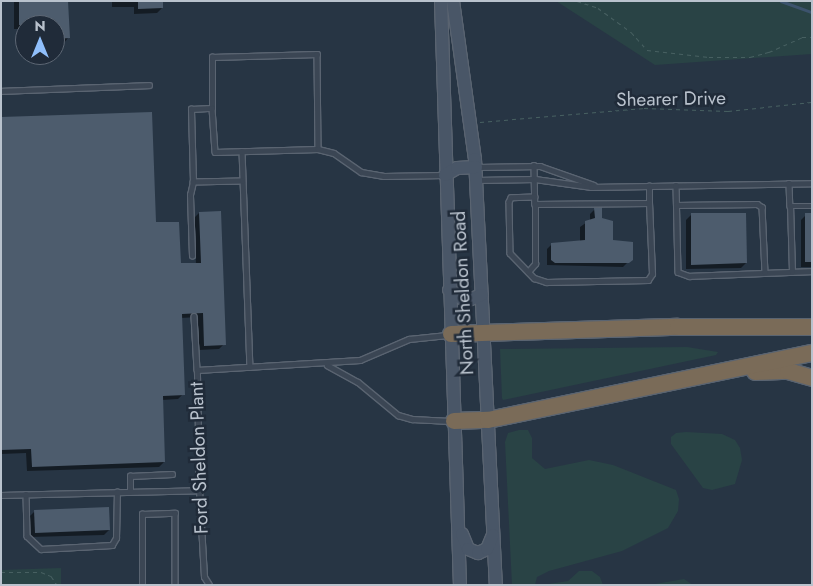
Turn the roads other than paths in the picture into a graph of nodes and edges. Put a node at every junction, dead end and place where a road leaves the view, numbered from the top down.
1 (441, 1) edge
2 (453, 1) edge
3 (149, 85) dead end
4 (1, 90) edge
5 (212, 108) junction
6 (318, 149) junction
7 (242, 152) junction
8 (534, 165) junction
9 (476, 173) junction
10 (562, 173) junction
11 (444, 175) junction
12 (535, 179) junction
13 (193, 182) junction
14 (242, 182) junction
15 (558, 182) junction
16 (812, 183) edge
17 (789, 184) junction
18 (676, 185) junction
19 (601, 186) junction
20 (649, 186) junction
21 (535, 197) junction
22 (649, 203) junction
23 (535, 204) junction
24 (676, 205) junction
25 (790, 206) junction
26 (812, 206) edge
27 (192, 256) dead end
28 (812, 271) edge
29 (528, 272) junction
30 (765, 272) junction
31 (792, 272) junction
32 (449, 290) junction
33 (482, 296) junction
34 (194, 316) dead end
35 (812, 321) edge
36 (738, 326) junction
37 (812, 327) edge
38 (484, 333) junction
39 (451, 334) junction
40 (812, 353) edge
41 (326, 365) junction
42 (250, 367) junction
43 (197, 370) junction
44 (812, 378) edge
45 (671, 382) junction
46 (488, 420) junction
47 (454, 421) junction
48 (172, 474) dead end
49 (199, 490) junction
50 (117, 492) junction
51 (130, 492) junction
52 (26, 494) junction
53 (1, 495) edge
54 (495, 526) junction
55 (460, 529) junction
56 (142, 585) edge
57 (175, 585) edge
58 (209, 585) edge
59 (460, 585) edge
60 (496, 585) edge

1 - 11 main road, North Sheldon Road
2 - 9 main road, North Sheldon Road
3 - 4 lane
5 - 6 lane
5 - 7 lane
5 - 13 lane
6 - 7 lane
6 - 11 lane
7 - 14 lane
8 - 9 lane
8 - 10 lane
8 - 12 lane
9 - 11 main road
9 - 12 lane
9 - 33 main road, North Sheldon Road
10 - 15 lane
10 - 19 lane
11 - 32 main road, North Sheldon Road
12 - 15 lane
12 - 21 lane
13 - 14 lane
13 - 27 lane
14 - 42 lane
15 - 19 lane
16 - 17 lane
17 - 18 lane
17 - 25 lane
18 - 20 lane
18 - 24 lane
19 - 20 lane
20 - 22 lane
21 - 23 lane
21 - 29 lane
22 - 23 lane
22 - 29 lane
23 - 29 lane
24 - 30 lane
24 - 30 lane
25 - 26 lane
25 - 31 lane
28 - 31 lane
30 - 31 lane
32 - 33 main road
32 - 39 main road, North Sheldon Road
33 - 38 main road, North Sheldon Road
34 - 43 lane
35 - 36 highway
36 - 37 highway
36 - 38 highway
38 - 39 highway
38 - 46 main road, North Sheldon Road
39 - 41 lane, Ford Sheldon Plant
39 - 47 main road, North Sheldon Road
40 - 45 highway
41 - 42 lane, Ford Sheldon Plant
41 - 47 lane, Ford Sheldon Plant
42 - 43 lane, Ford Sheldon Plant
43 - 49 lane, Ford Sheldon Plant
44 - 45 highway
45 - 46 highway
46 - 47 highway
46 - 54 main road, North Sheldon Road
47 - 55 main road, North Sheldon Road
48 - 51 lane
49 - 51 lane
49 - 58 lane, Ford Sheldon Plant
50 - 51 lane
50 - 52 lane
50 - 52 lane
52 - 53 lane
54 - 55 main road
54 - 60 main road, North Sheldon Road
55 - 59 main road, North Sheldon Road
56 - 57 lane

